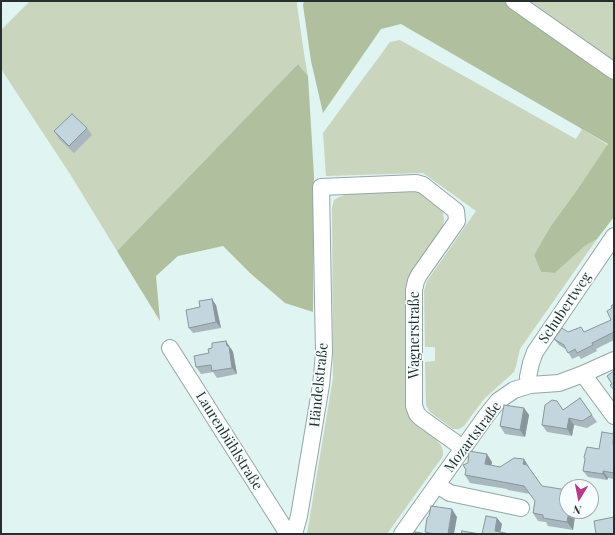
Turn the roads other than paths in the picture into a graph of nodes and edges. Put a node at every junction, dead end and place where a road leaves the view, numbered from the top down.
1 (514, 1) edge
2 (614, 71) edge
3 (321, 187) joint
4 (614, 236) edge
5 (170, 348) dead end
6 (614, 360) edge
7 (583, 374) junction
8 (530, 385) junction
9 (614, 416) edge
10 (463, 448) junction
11 (437, 485) junction
12 (521, 508) dead end
13 (288, 534) edge
14 (294, 534) edge
15 (402, 534) edge

1 - 2 street
3 - 10 street, Wagnerstraße
3 - 14 street, Händelstraße
4 - 8 street, Schubertweg
5 - 13 street, Laurenbühlstraße
6 - 7 street, Mozartstraße
7 - 8 street, Mozartstraße
7 - 9 street
8 - 10 street, Mozartstraße
10 - 11 street, Mozartstraße
11 - 12 street
11 - 15 street, Mozartstraße

